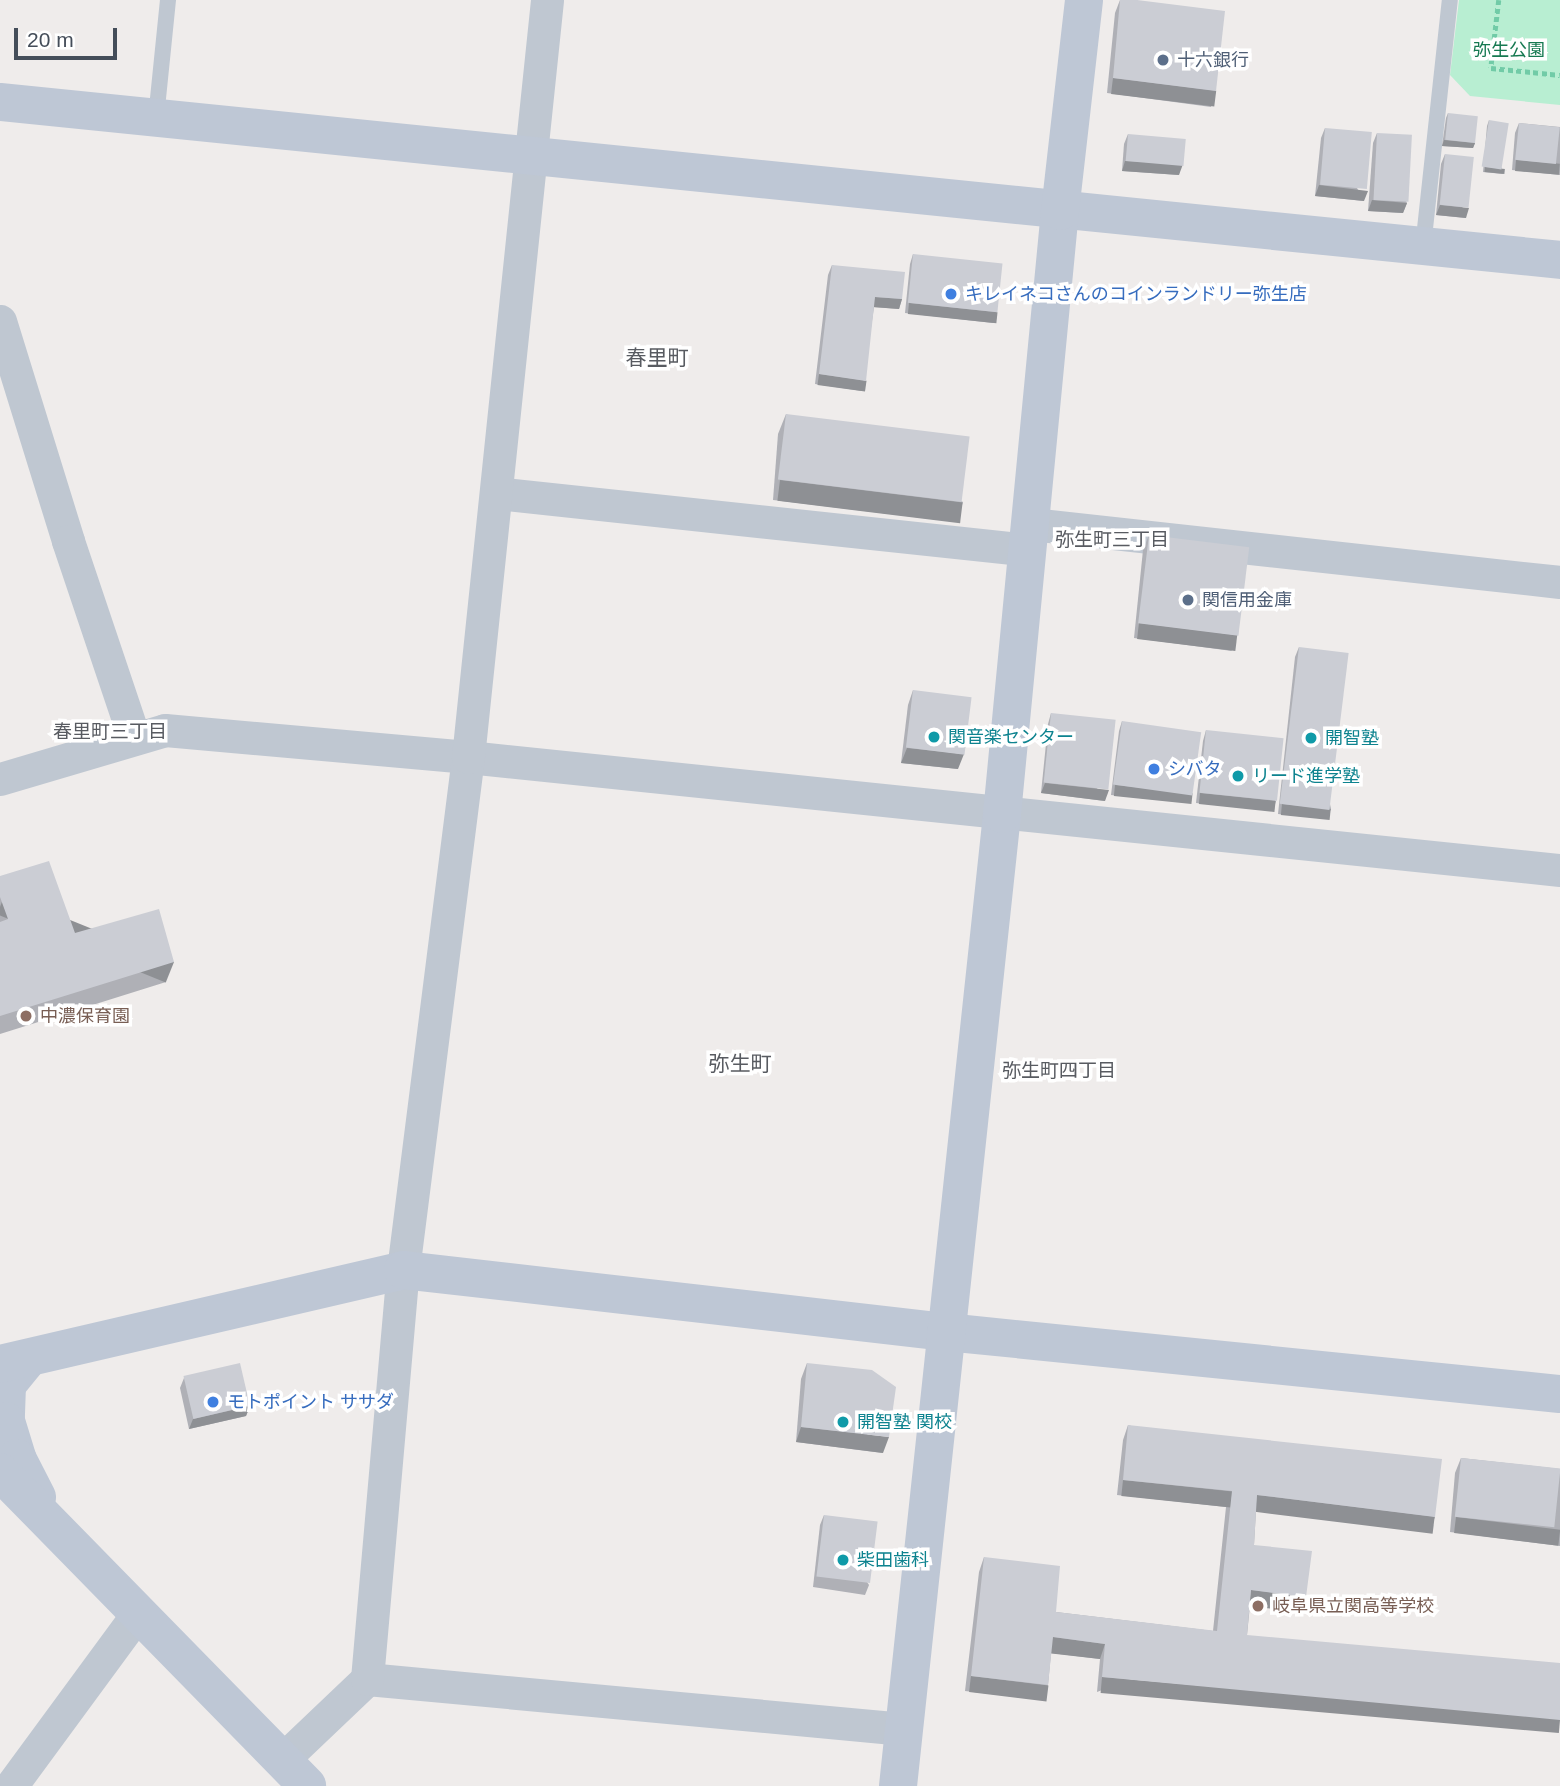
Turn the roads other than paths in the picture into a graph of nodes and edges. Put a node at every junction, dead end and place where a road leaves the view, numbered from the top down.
1 (168, 0) edge
2 (547, 0) edge
3 (1084, 0) edge
4 (1450, 0) edge
5 (0, 102) edge
6 (156, 118) junction
7 (531, 157) junction
8 (1060, 212) junction
9 (1423, 247) junction
10 (1560, 260) edge
11 (0, 321) edge
12 (496, 493) junction
13 (1030, 537) junction
14 (1560, 582) edge
15 (134, 737) junction
16 (468, 757) junction
17 (0, 779) edge
18 (1002, 814) junction
19 (1560, 870) edge
20 (403, 1270) junction
21 (946, 1332) junction
22 (9, 1358) edge
23 (1560, 1394) edge
24 (0, 1472) edge
25 (49, 1522) junction
26 (138, 1613) junction
27 (367, 1679) junction
28 (904, 1729) junction
29 (294, 1773) edge
30 (11, 1786) edge
31 (898, 1786) edge

1 - 6 lane
2 - 7 street
3 - 8 street
4 - 9 lane
5 - 6 street
6 - 7 street
7 - 8 street
7 - 12 street
8 - 9 street
8 - 13 street
9 - 10 street
11 - 15 street
12 - 13 street
12 - 16 street
13 - 14 street
13 - 18 street
15 - 16 street
15 - 17 street
16 - 18 street
16 - 20 street
18 - 19 street
18 - 21 street
20 - 21 street
20 - 22 street
20 - 27 street
21 - 23 street
21 - 28 street
22 - 25 street
24 - 25 street
25 - 26 street
26 - 29 street
26 - 30 street
27 - 28 street
27 - 29 street
28 - 31 street

